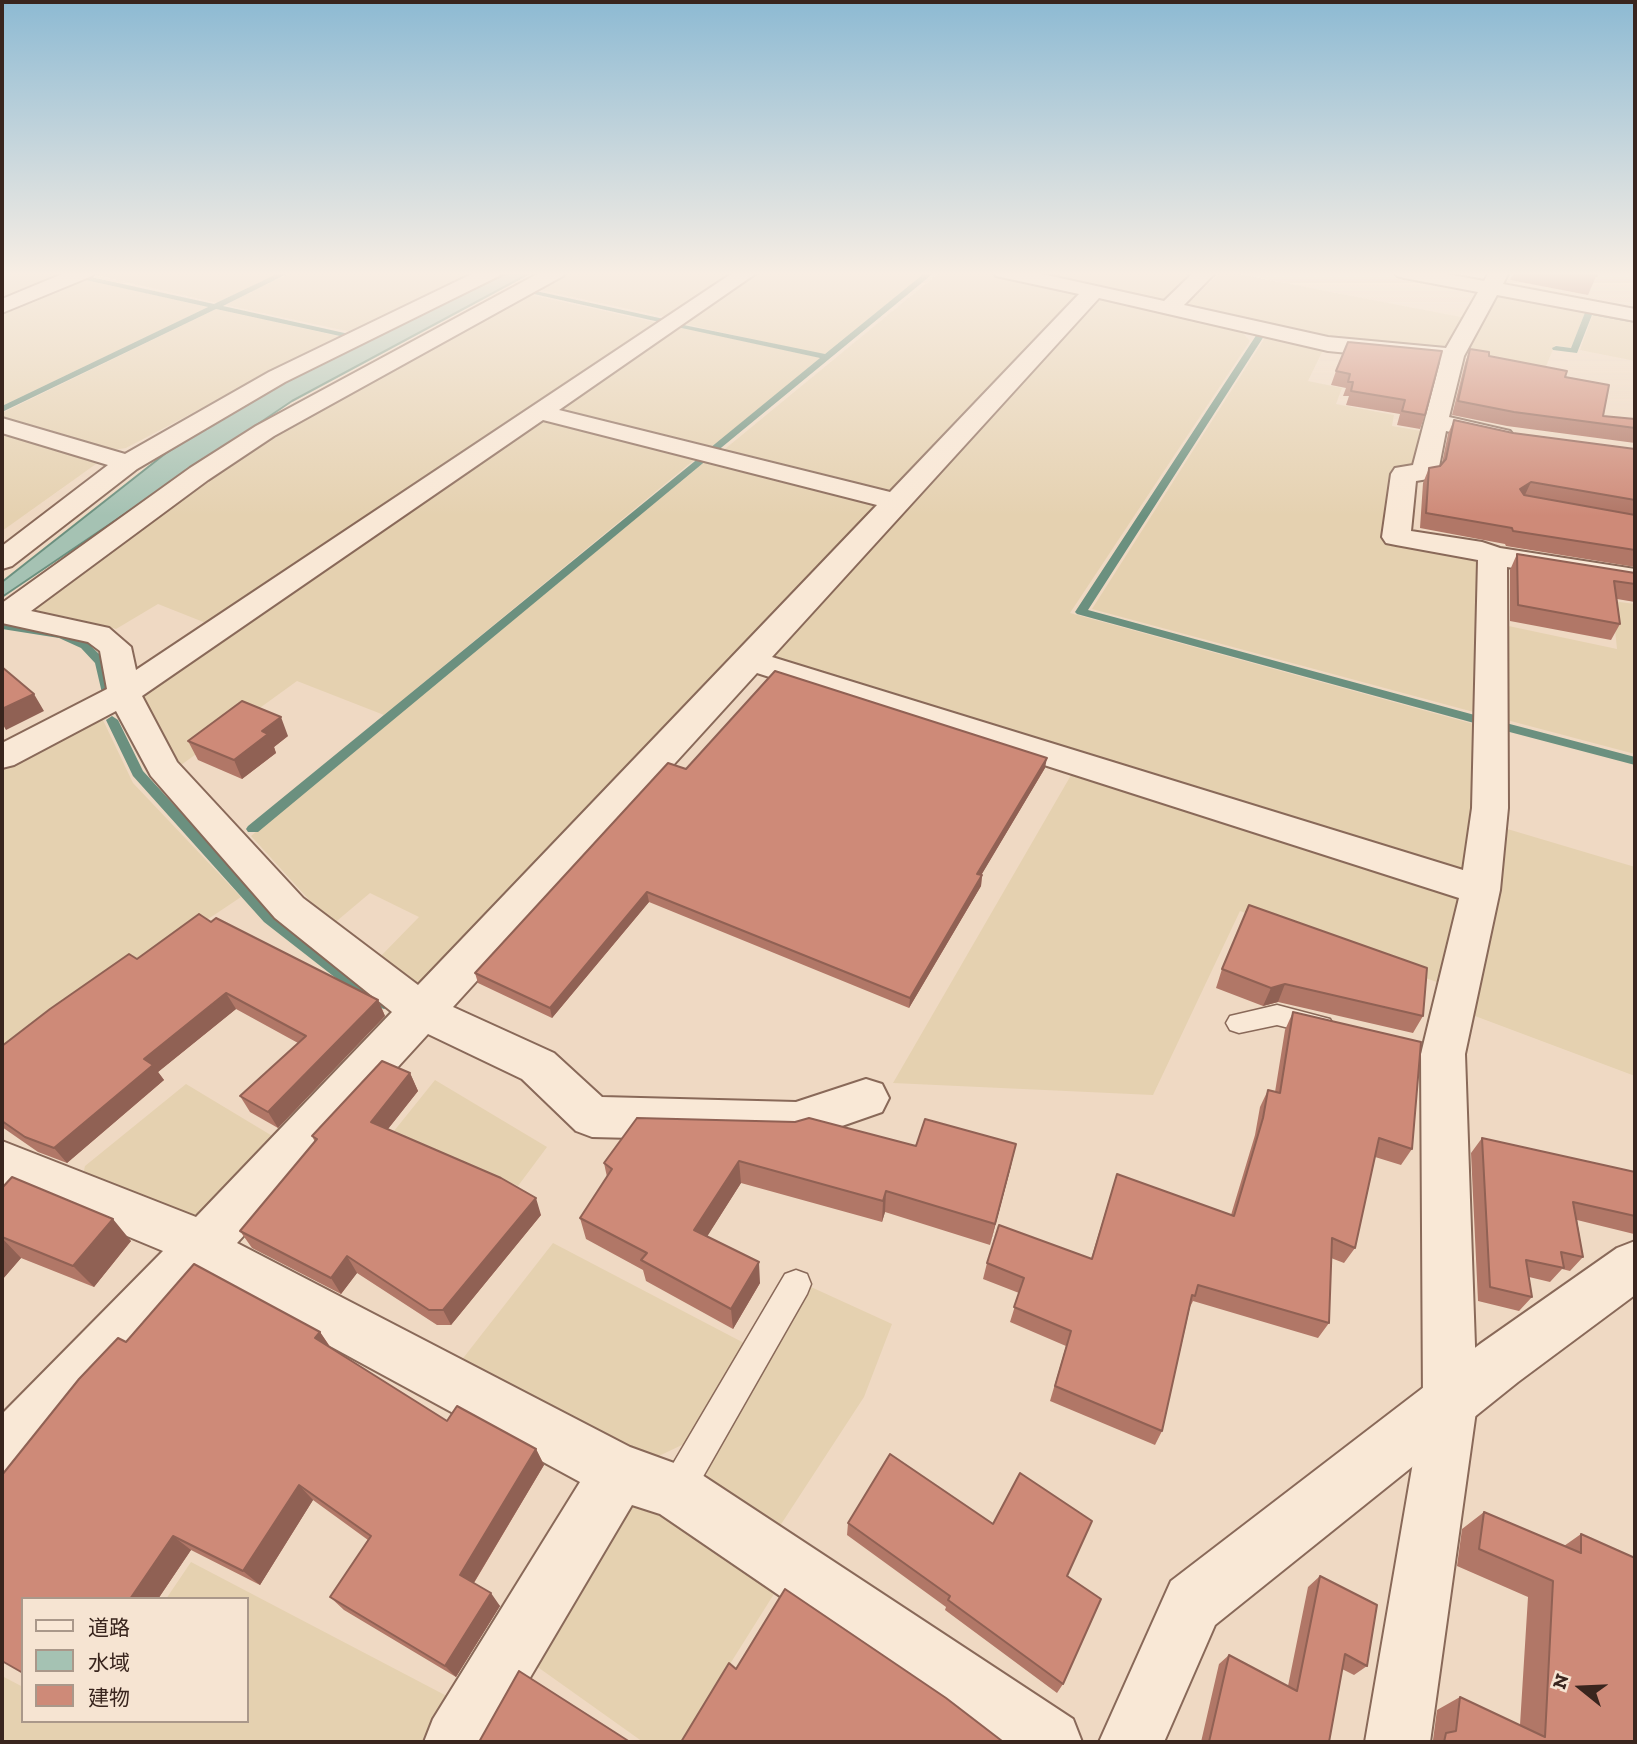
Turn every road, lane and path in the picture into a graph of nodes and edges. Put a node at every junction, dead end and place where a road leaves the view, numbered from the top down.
1 (325, 353) edge
2 (407, 353) edge
3 (627, 353) edge
4 (1036, 353) edge
5 (1426, 353) edge
6 (1453, 356) joint
7 (539, 412) junction
8 (1436, 421) junction
9 (2, 425) edge
10 (1520, 439) edge
11 (128, 463) junction
12 (897, 502) junction
13 (1493, 556) junction
14 (2, 559) edge
15 (1635, 578) edge
16 (4, 614) edge
17 (749, 660) junction
18 (124, 693) junction
19 (2, 757) edge
20 (1479, 890) junction
21 (421, 1011) junction
22 (1239, 1023) dead end
23 (1341, 1030) edge
24 (866, 1098) dead end
25 (2, 1162) edge
26 (199, 1249) junction
27 (1635, 1265) edge
28 (796, 1284) dead end
29 (1450, 1404) junction
30 (2, 1454) edge
31 (619, 1472) junction
32 (676, 1491) junction
33 (456, 1742) edge
34 (1050, 1742) edge
35 (1131, 1742) edge
36 (1398, 1742) edge

1 - 11 street
2 - 16 street
3 - 7 street
4 - 12 street
5 - 6 street
6 - 8 street
7 - 12 street
7 - 18 street
8 - 10 street
8 - 13 street
9 - 11 street
11 - 14 street
12 - 17 street
13 - 15 street
13 - 20 street
16 - 18 street
17 - 20 street
17 - 21 street
18 - 19 street
18 - 21 street
20 - 29 street
21 - 24 street
21 - 26 street
22 - 23 lane
25 - 26 street
26 - 30 street
26 - 31 street
27 - 29 street
28 - 32 lane
29 - 35 street
29 - 36 street
31 - 32 street
31 - 33 street
32 - 34 street

